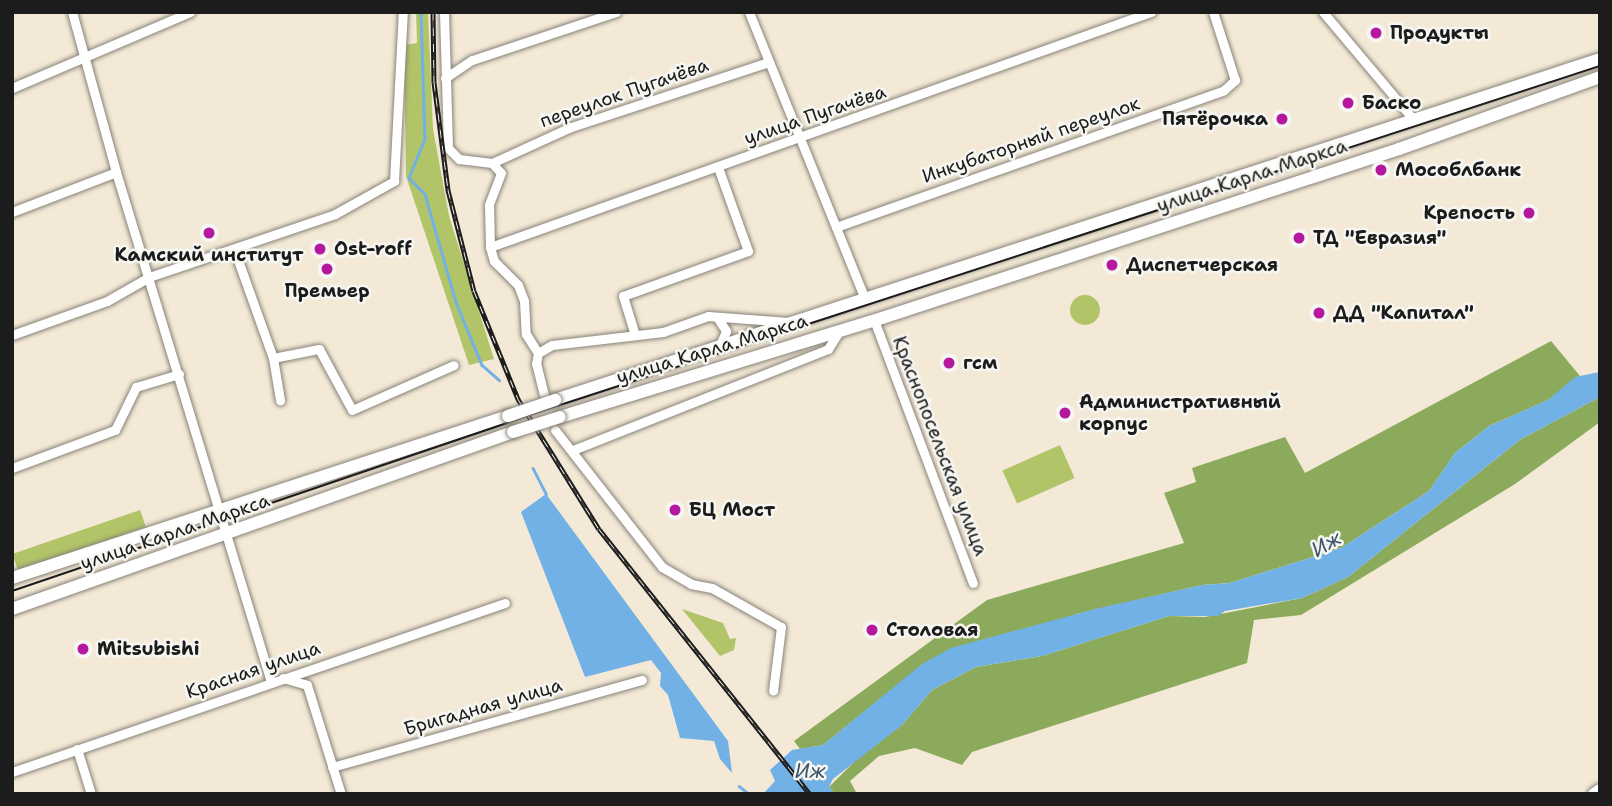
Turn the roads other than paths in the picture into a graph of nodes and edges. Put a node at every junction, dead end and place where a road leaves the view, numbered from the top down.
1 (72, 12) edge
2 (190, 12) edge
3 (403, 12) edge
4 (444, 12) edge
5 (616, 12) edge
6 (749, 12) edge
7 (1151, 12) edge
8 (1213, 12) edge
9 (1322, 12) edge
10 (85, 56) junction
11 (1600, 59) edge
12 (769, 61) junction
13 (1600, 77) edge
14 (445, 78) junction
15 (12, 88) edge
16 (1414, 120) junction
17 (1426, 136) junction
18 (800, 138) junction
19 (492, 163) junction
20 (718, 167) junction
21 (116, 173) junction
22 (12, 212) edge
23 (836, 228) junction
24 (490, 247) junction
25 (234, 249) junction
26 (149, 277) junction
27 (864, 296) junction
28 (717, 317) junction
29 (874, 320) junction
30 (794, 323) junction
31 (841, 328) junction
32 (12, 335) edge
33 (635, 335) junction
34 (710, 350) junction
35 (538, 353) junction
36 (273, 358) junction
37 (454, 365) dead end
38 (179, 374) junction
39 (550, 398) junction
40 (280, 400) dead end
41 (555, 429) dead end
42 (573, 450) junction
43 (12, 468) edge
44 (219, 511) junction
45 (226, 536) junction
46 (12, 579) edge
47 (973, 583) dead end
48 (505, 603) dead end
49 (12, 609) edge
50 (283, 677) junction
51 (642, 680) dead end
52 (271, 682) junction
53 (773, 691) dead end
54 (77, 749) junction
55 (332, 767) junction
56 (12, 772) edge
57 (1600, 790) edge
58 (91, 794) edge
59 (341, 794) edge
60 (1594, 794) edge

1 - 10 street
2 - 10 street
3 - 25 street
4 - 14 street
5 - 14 street
6 - 12 street
7 - 18 street, улица Пугачёва
8 - 23 street, Инкубаторный переулок
9 - 16 street
10 - 15 street
10 - 21 street
11 - 16 main road, улица Карла Маркса
12 - 18 street
12 - 19 street, переулок Пугачёва
13 - 17 main road, улица Карла Маркса
14 - 19 street
16 - 17 main road
16 - 27 main road, улица Карла Маркса
17 - 29 main road, улица Карла Маркса
18 - 20 street, улица Пугачёва
18 - 23 street
19 - 24 street
20 - 24 street, улица Пугачёва
20 - 33 street
21 - 22 street
21 - 26 street
23 - 27 street
24 - 35 street
25 - 26 street
25 - 36 street
26 - 32 street
26 - 38 street
27 - 29 main road
27 - 30 main road, улица Карла Маркса
28 - 30 street
28 - 33 street
28 - 34 street
29 - 31 main road, улица Карла Маркса
29 - 47 street, Краснопосельская улица
30 - 34 main road, улица Карла Маркса
31 - 42 street
31 - 45 main road, улица Карла Маркса, bridge
33 - 35 street
34 - 39 main road, улица Карла Маркса
35 - 39 street
36 - 37 street
36 - 40 street
38 - 43 street
38 - 44 street
39 - 44 main road, улица Карла Маркса, bridge
41 - 42 street
42 - 53 street
44 - 45 street
44 - 46 main road, улица Карла Маркса
45 - 49 main road, улица Карла Маркса
45 - 52 street
48 - 50 street, Красная улица
50 - 52 street, Красная улица
50 - 55 street
51 - 55 street, Бригадная улица
52 - 54 street, Красная улица
54 - 56 street, Красная улица
54 - 58 street
55 - 59 street
57 - 60 main road

